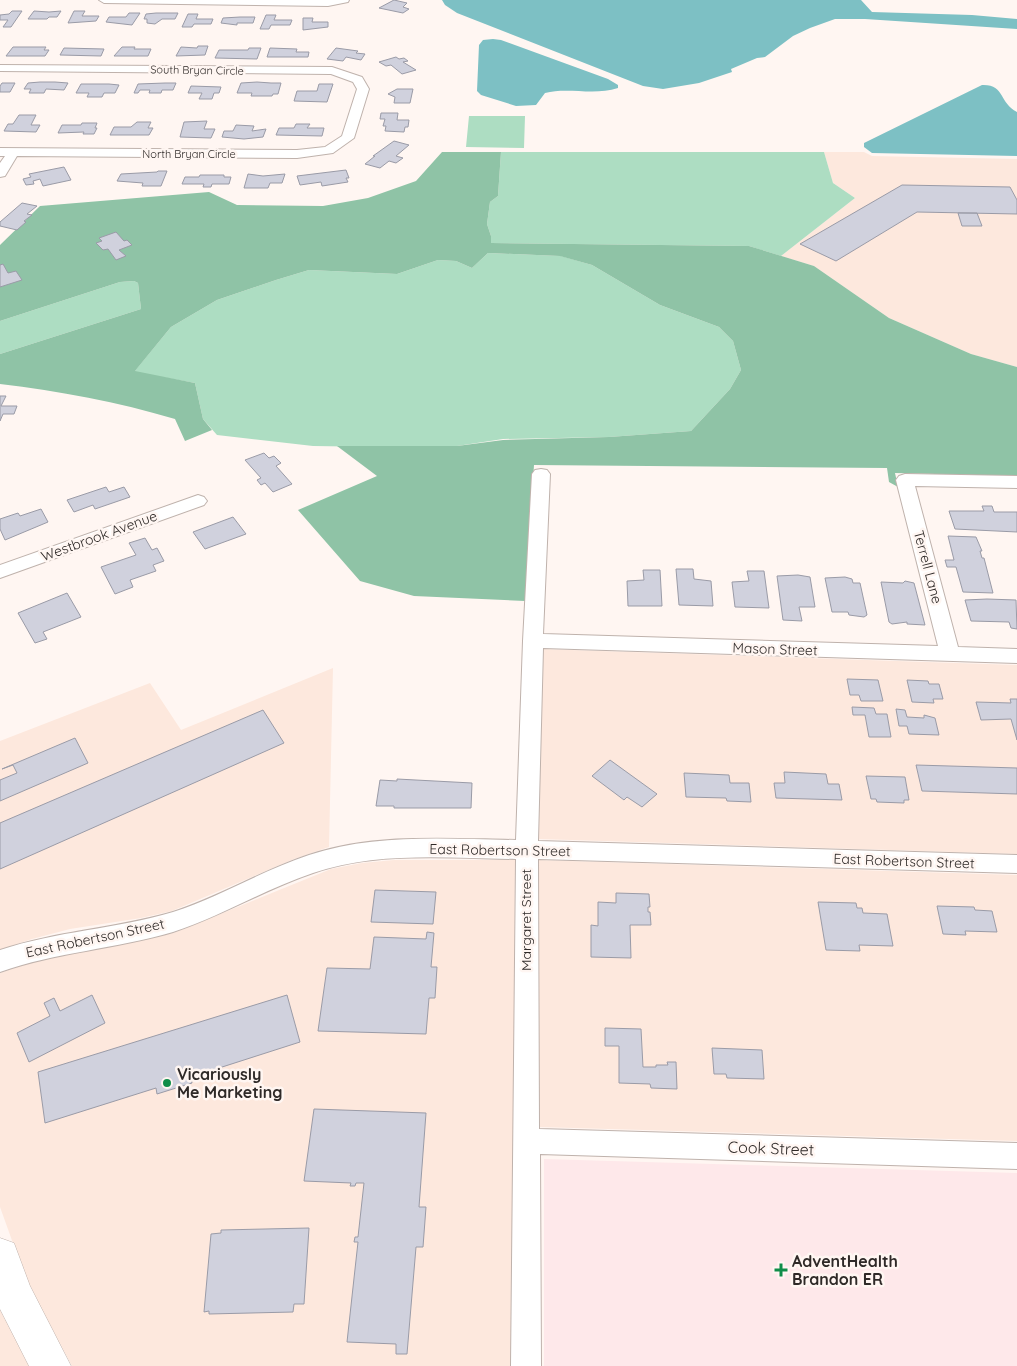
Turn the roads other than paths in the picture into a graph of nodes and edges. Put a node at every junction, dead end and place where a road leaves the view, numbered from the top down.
1 (104, 0) edge
2 (344, 0) edge
3 (0, 68) edge
4 (355, 113) joint
5 (6, 152) edge
6 (0, 173) edge
7 (541, 474) dead end
8 (1017, 482) edge
9 (198, 501) dead end
10 (0, 572) edge
11 (532, 641) junction
12 (950, 654) junction
13 (1017, 656) edge
14 (527, 850) junction
15 (1017, 864) edge
16 (0, 961) edge
17 (526, 1141) junction
18 (1017, 1156) edge
19 (0, 1257) edge
20 (51, 1366) edge
21 (526, 1366) edge

1 - 2 street
3 - 4 street, South Bryan Circle
4 - 5 street, North Bryan Circle
5 - 6 street
7 - 11 street, Margaret Street
8 - 12 street, Terrell Lane
9 - 10 street, Westbrook Avenue
11 - 12 street, Mason Street
11 - 14 street, Margaret Street
12 - 13 street, Mason Street
14 - 15 street, East Robertson Street
14 - 16 street, East Robertson Street
14 - 17 street, Margaret Street
17 - 18 street, Cook Street
17 - 21 street, Margaret Street
19 - 20 main road

